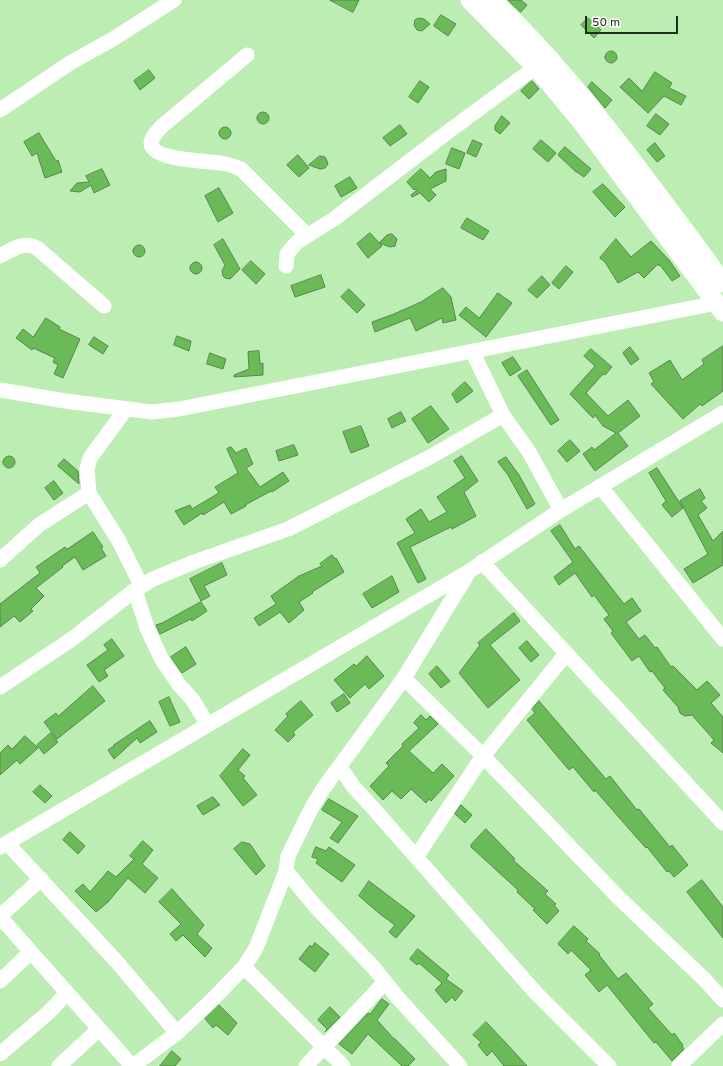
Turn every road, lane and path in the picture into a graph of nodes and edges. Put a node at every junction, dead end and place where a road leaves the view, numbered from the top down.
1 (174, 0) edge
2 (470, 0) edge
3 (492, 0) edge
4 (247, 55) dead end
5 (542, 62) junction
6 (0, 110) edge
7 (307, 236) junction
8 (0, 256) edge
9 (286, 266) dead end
10 (723, 283) edge
11 (104, 306) dead end
12 (720, 308) edge
13 (472, 351) junction
14 (0, 390) edge
15 (126, 408) junction
16 (723, 414) edge
17 (503, 415) junction
18 (600, 486) junction
19 (89, 493) junction
20 (561, 510) junction
21 (0, 560) edge
22 (482, 562) junction
23 (468, 572) junction
24 (138, 588) junction
25 (723, 639) edge
26 (566, 654) junction
27 (404, 678) junction
28 (0, 687) edge
29 (208, 725) junction
30 (483, 756) junction
31 (340, 768) junction
32 (723, 824) edge
33 (4, 845) edge
34 (416, 857) junction
35 (286, 871) junction
36 (41, 879) junction
37 (0, 917) edge
38 (31, 952) junction
39 (244, 967) junction
40 (0, 981) edge
41 (385, 982) junction
42 (67, 993) junction
43 (723, 1000) edge
44 (723, 1024) edge
45 (99, 1029) junction
46 (176, 1033) junction
47 (324, 1047) junction
48 (0, 1054) edge
49 (59, 1066) edge
50 (133, 1066) edge
51 (306, 1066) edge
52 (343, 1066) edge
53 (460, 1066) edge
54 (609, 1066) edge
55 (679, 1066) edge

1 - 6 street
2 - 5 main road
3 - 5 main road
4 - 7 street
5 - 7 street
5 - 10 main road
5 - 12 main road
7 - 9 street
8 - 11 street
12 - 13 street
13 - 15 street
13 - 17 street
14 - 15 street
15 - 19 street
16 - 18 street
17 - 20 street
17 - 24 street
18 - 20 street
18 - 25 street
19 - 21 street
19 - 24 street
20 - 22 street
22 - 23 street
22 - 26 street
23 - 27 street
23 - 29 street
24 - 28 street
24 - 29 street
26 - 30 street
26 - 32 street
27 - 30 street
27 - 31 street
29 - 33 street
30 - 34 street
30 - 43 street
31 - 34 street
31 - 35 street
33 - 36 street
34 - 54 street
35 - 39 street
35 - 41 street
36 - 37 street
36 - 46 street
37 - 38 street
38 - 40 street
38 - 42 street
39 - 46 street
39 - 47 street
41 - 47 street
41 - 53 street
42 - 45 street
42 - 48 street
44 - 55 street
45 - 49 street
45 - 50 street
46 - 50 street
47 - 51 street
47 - 52 street

